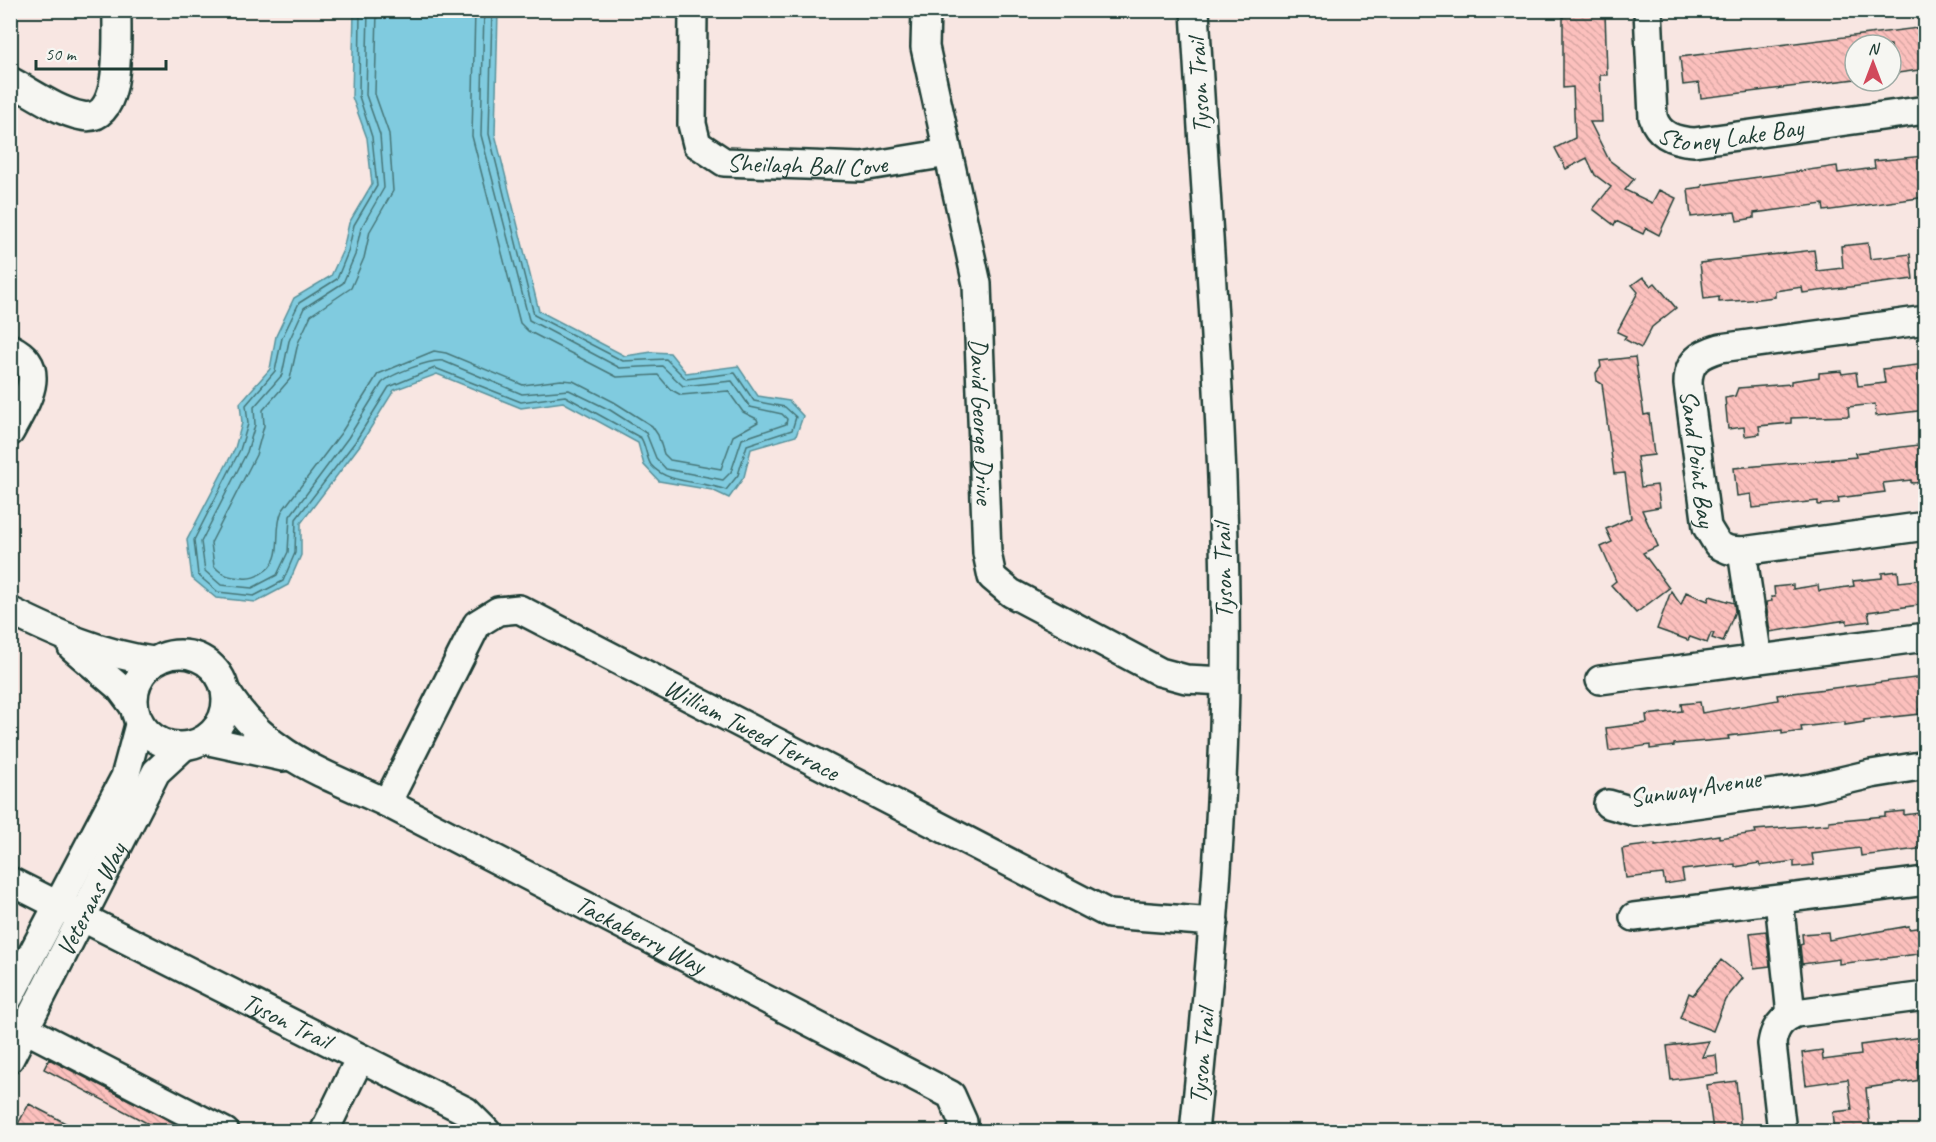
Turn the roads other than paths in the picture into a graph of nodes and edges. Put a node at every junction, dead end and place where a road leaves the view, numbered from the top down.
1 (117, 10) edge
2 (693, 10) edge
3 (926, 10) edge
4 (1195, 10) edge
5 (1648, 10) edge
6 (10, 81) edge
7 (1926, 110) edge
8 (948, 153) junction
9 (1926, 320) edge
10 (10, 348) edge
11 (10, 432) edge
12 (1926, 526) edge
13 (1742, 551) junction
14 (10, 611) edge
15 (55, 633) junction
16 (1926, 637) edge
17 (1758, 659) junction
18 (153, 661) junction
19 (1600, 680) dead end
20 (1225, 681) junction
21 (227, 693) junction
22 (136, 715) junction
23 (194, 744) junction
24 (294, 759) junction
25 (1926, 765) edge
26 (1871, 774) junction
27 (387, 803) junction
28 (10, 881) edge
29 (1926, 881) edge
30 (1779, 900) junction
31 (70, 912) junction
32 (1634, 917) dead end
33 (1214, 922) junction
34 (10, 996) edge
35 (1926, 996) edge
36 (1791, 1015) junction
37 (17, 1025) edge
38 (10, 1058) edge
39 (360, 1058) junction
40 (225, 1131) edge
41 (324, 1131) edge
42 (486, 1131) edge
43 (962, 1131) edge
44 (1194, 1131) edge
45 (1782, 1131) edge

1 - 6 street
2 - 8 street, Sheilagh Ball Cove
3 - 8 street, David George Drive
4 - 20 street, Tyson Trail
5 - 7 street, Stoney Lake Bay
8 - 20 street, David George Drive
9 - 13 street, Sand Point Bay
10 - 11 street
12 - 13 street, Sand Point Bay
13 - 17 street
14 - 15 street
15 - 18 street
15 - 22 street
16 - 17 street
17 - 19 street
18 - 21 street
18 - 22 street
20 - 33 street, Tyson Trail
21 - 23 street
21 - 24 street
22 - 23 street
22 - 31 street, Veterans Way
23 - 24 street
23 - 31 street, Veterans Way
24 - 27 street, Tackaberry Way
25 - 26 street, Sunway Avenue
26 - 26 street, Sunway Avenue
27 - 33 street, William Tweed Terrace
27 - 43 street, Tackaberry Way
28 - 31 street, Tyson Trail
29 - 30 street
30 - 32 street
30 - 36 street
31 - 34 street, Veterans Way
31 - 37 street, Veterans Way
31 - 39 street, Tyson Trail
33 - 44 street, Tyson Trail
35 - 36 street
36 - 45 street
37 - 38 street, Veterans Way
37 - 40 street
39 - 41 street
39 - 42 street, Tyson Trail

